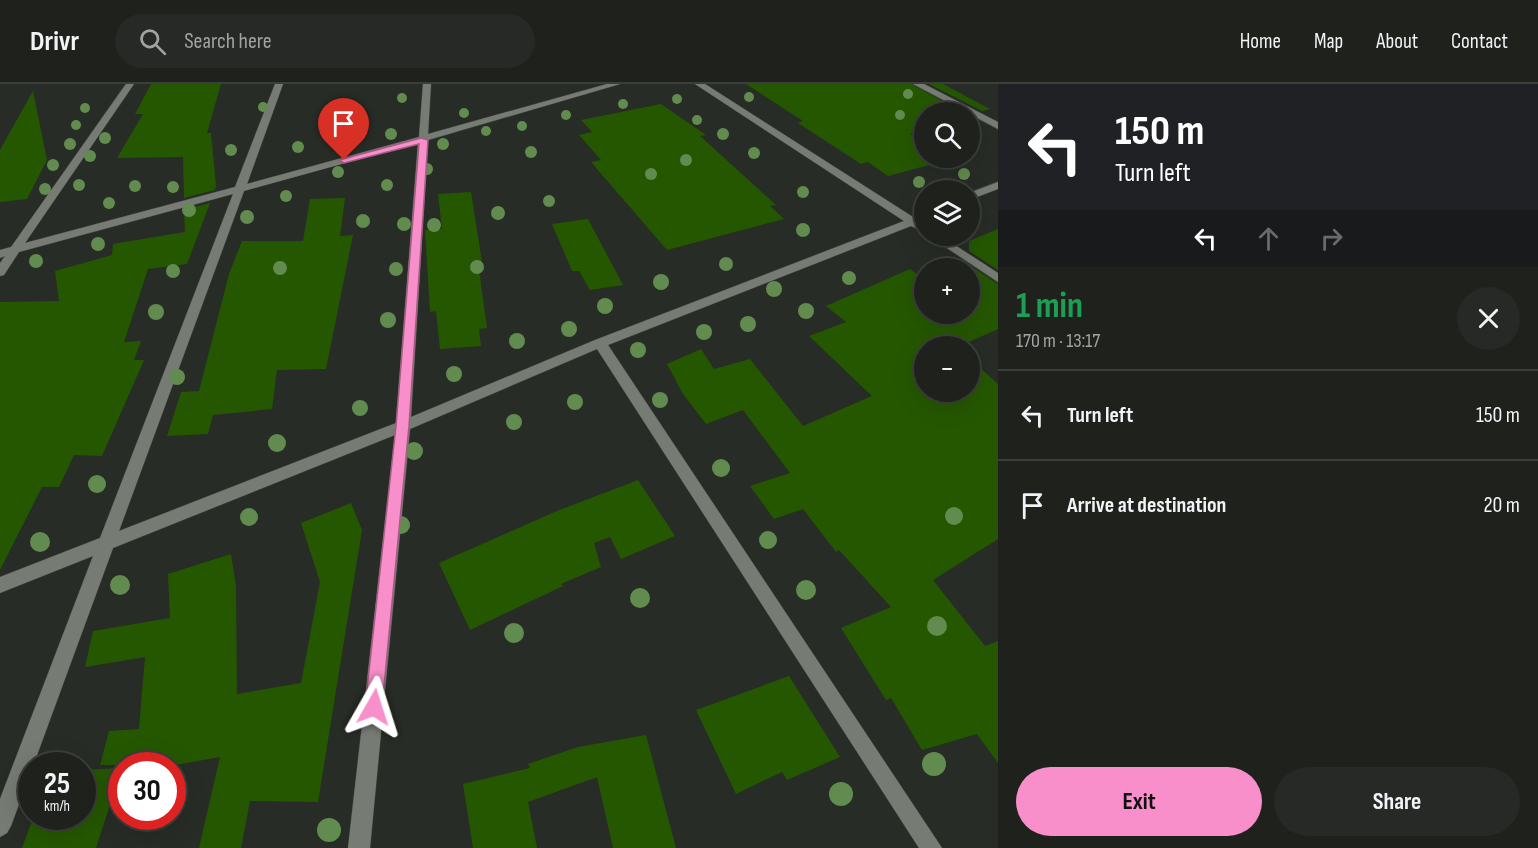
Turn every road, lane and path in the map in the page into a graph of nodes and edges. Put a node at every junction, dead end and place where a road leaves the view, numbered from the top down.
1 (130, 84) edge
2 (279, 84) edge
3 (426, 84) edge
4 (616, 84) edge
5 (699, 84) edge
6 (917, 84) edge
7 (998, 126) edge
8 (424, 140) junction
9 (998, 185) edge
10 (239, 188) junction
11 (980, 192) edge
12 (914, 219) edge
13 (914, 225) edge
14 (949, 246) edge
15 (15, 250) junction
16 (0, 254) edge
17 (0, 272) edge
18 (998, 278) edge
19 (600, 343) junction
20 (403, 426) junction
21 (108, 542) junction
22 (0, 585) edge
23 (0, 826) edge
24 (359, 848) edge
25 (931, 848) edge

1 - 15 street
2 - 10 street
3 - 8 street
4 - 8 street
5 - 12 street
6 - 7 street
8 - 10 street
8 - 20 street
9 - 11 street
10 - 15 street
10 - 21 street
13 - 19 street
14 - 18 street
15 - 16 street
15 - 17 street
19 - 20 street
19 - 25 street
20 - 21 street
20 - 24 street
21 - 22 street
21 - 23 street

